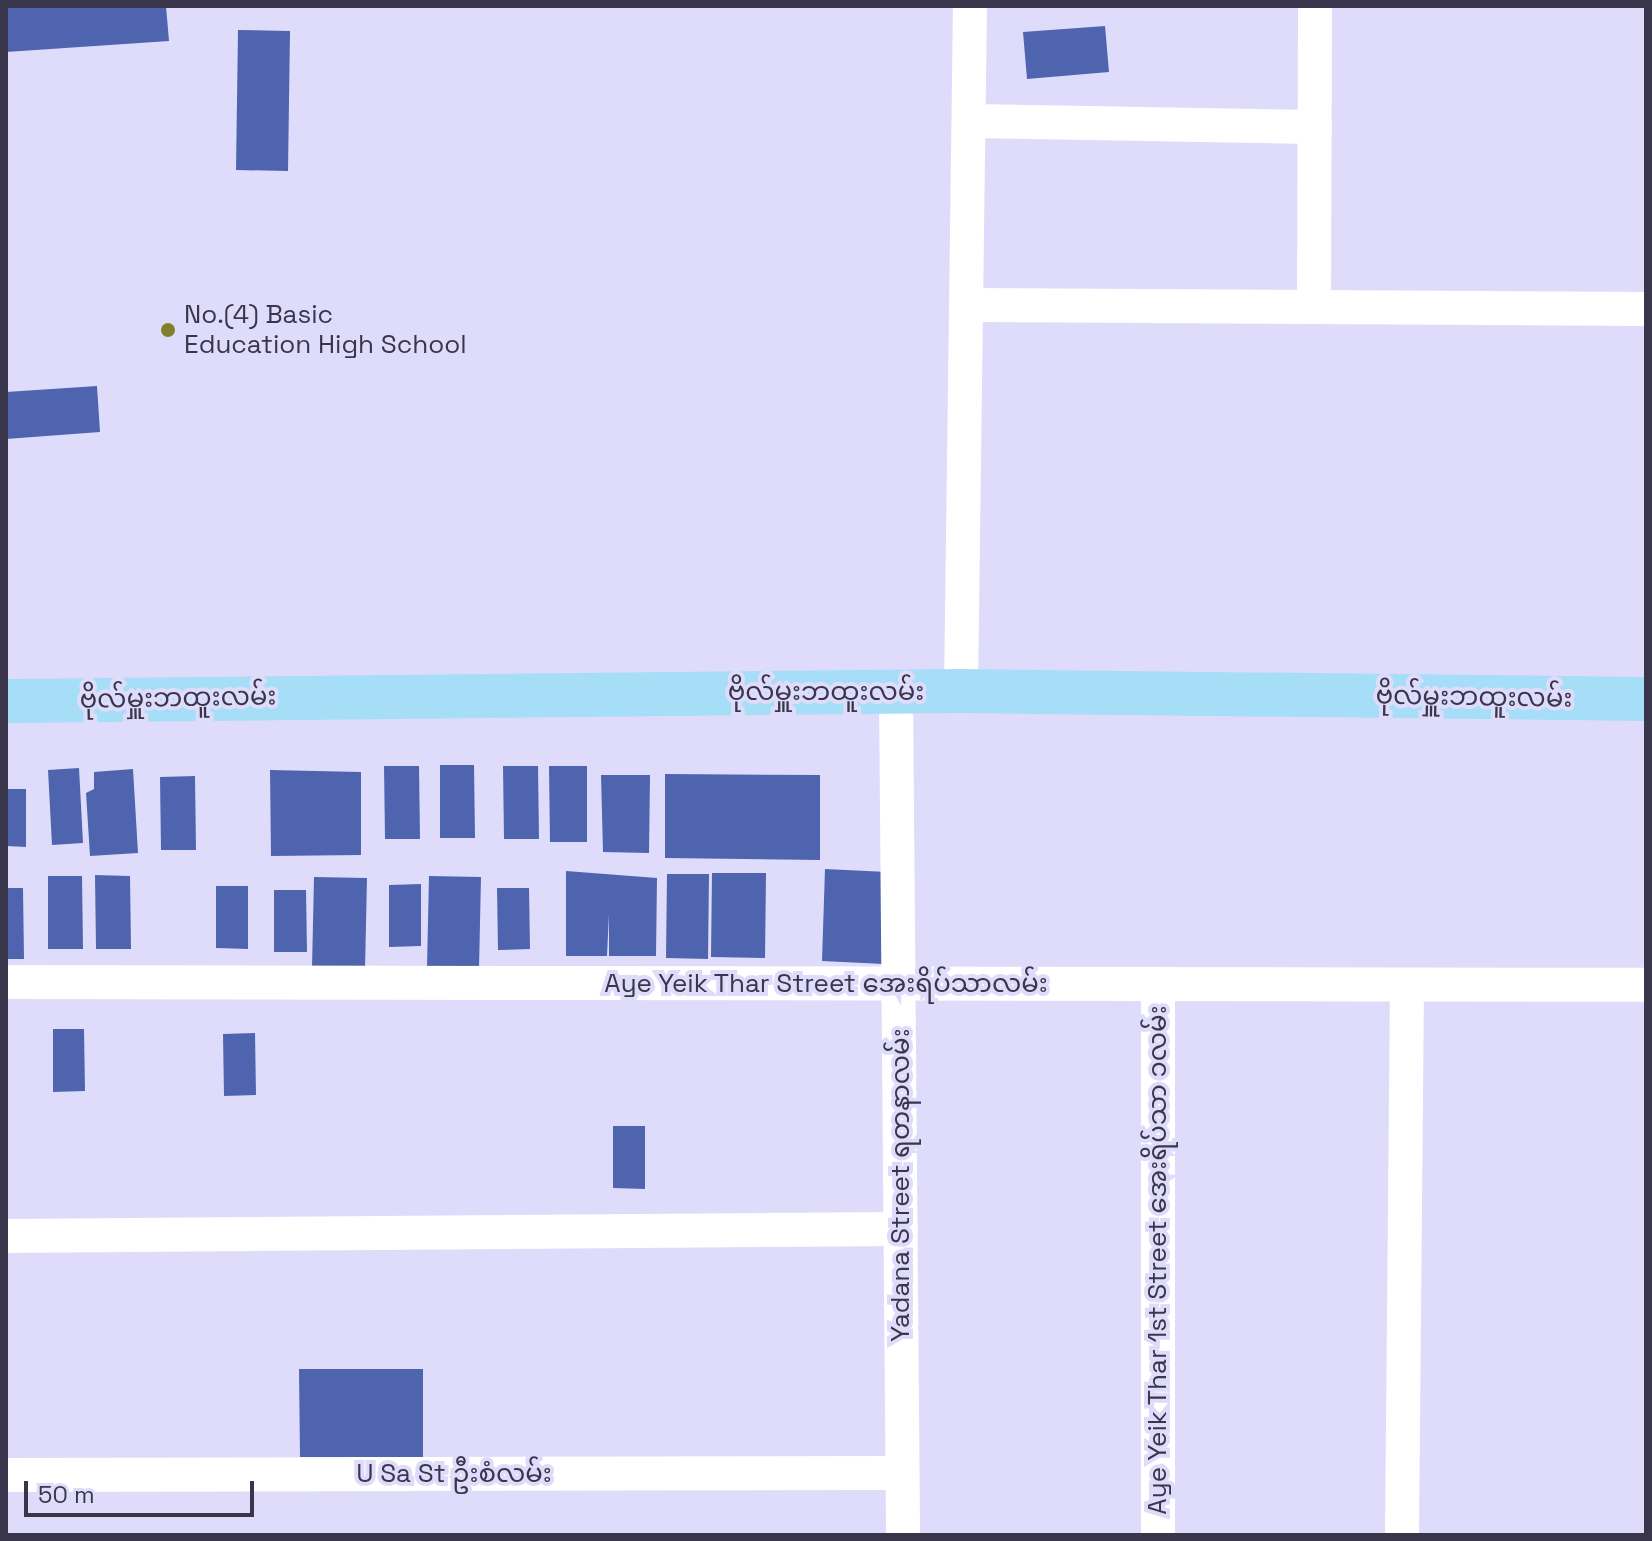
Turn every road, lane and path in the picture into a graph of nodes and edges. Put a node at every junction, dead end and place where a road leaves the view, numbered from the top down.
1 (970, 6) edge
2 (1315, 6) edge
3 (969, 121) junction
4 (1315, 127) junction
5 (967, 305) junction
6 (1314, 307) junction
7 (1646, 309) edge
8 (961, 691) junction
9 (896, 692) junction
10 (1646, 699) edge
11 (6, 701) edge
12 (6, 982) edge
13 (900, 984) junction
14 (1158, 984) junction
15 (1407, 985) junction
16 (1646, 985) edge
17 (901, 1229) junction
18 (6, 1236) edge
19 (902, 1473) junction
20 (6, 1475) edge
21 (903, 1535) edge
22 (1158, 1535) edge
23 (1402, 1535) edge

1 - 3 street
2 - 4 street
3 - 4 street
3 - 5 street
4 - 6 street
5 - 6 street
5 - 8 street
6 - 7 street
8 - 9 main road, ဗိုလ်မှူးဘထူးလမ်း
8 - 10 main road, ဗိုလ်မှူးဘထူးလမ်း
9 - 11 main road, ဗိုလ်မှူးဘထူးလမ်း
9 - 13 street, Yadana Street ရတနာလမ်း
12 - 13 street, Aye Yeik Thar Street အေးရိပ်သာလမ်း
13 - 14 street, Aye Yeik Thar Street အေးရိပ်သာလမ်း
13 - 17 street, Yadana Street ရတနာလမ်း
14 - 15 street, Aye Yeik Thar Street အေးရိပ်သာလမ်း
14 - 22 street, Aye Yeik Thar 1st Street အေးရိပ်သာ ၁လမ်း
15 - 16 street, Aye Yeik Thar Street အေးရိပ်သာလမ်း
15 - 23 street
17 - 18 street
17 - 19 street, Yadana Street ရတနာလမ်း
19 - 20 street, U Sa St ဦးစံလမ်း
19 - 21 street, Yadana Street ရတနာလမ်း

